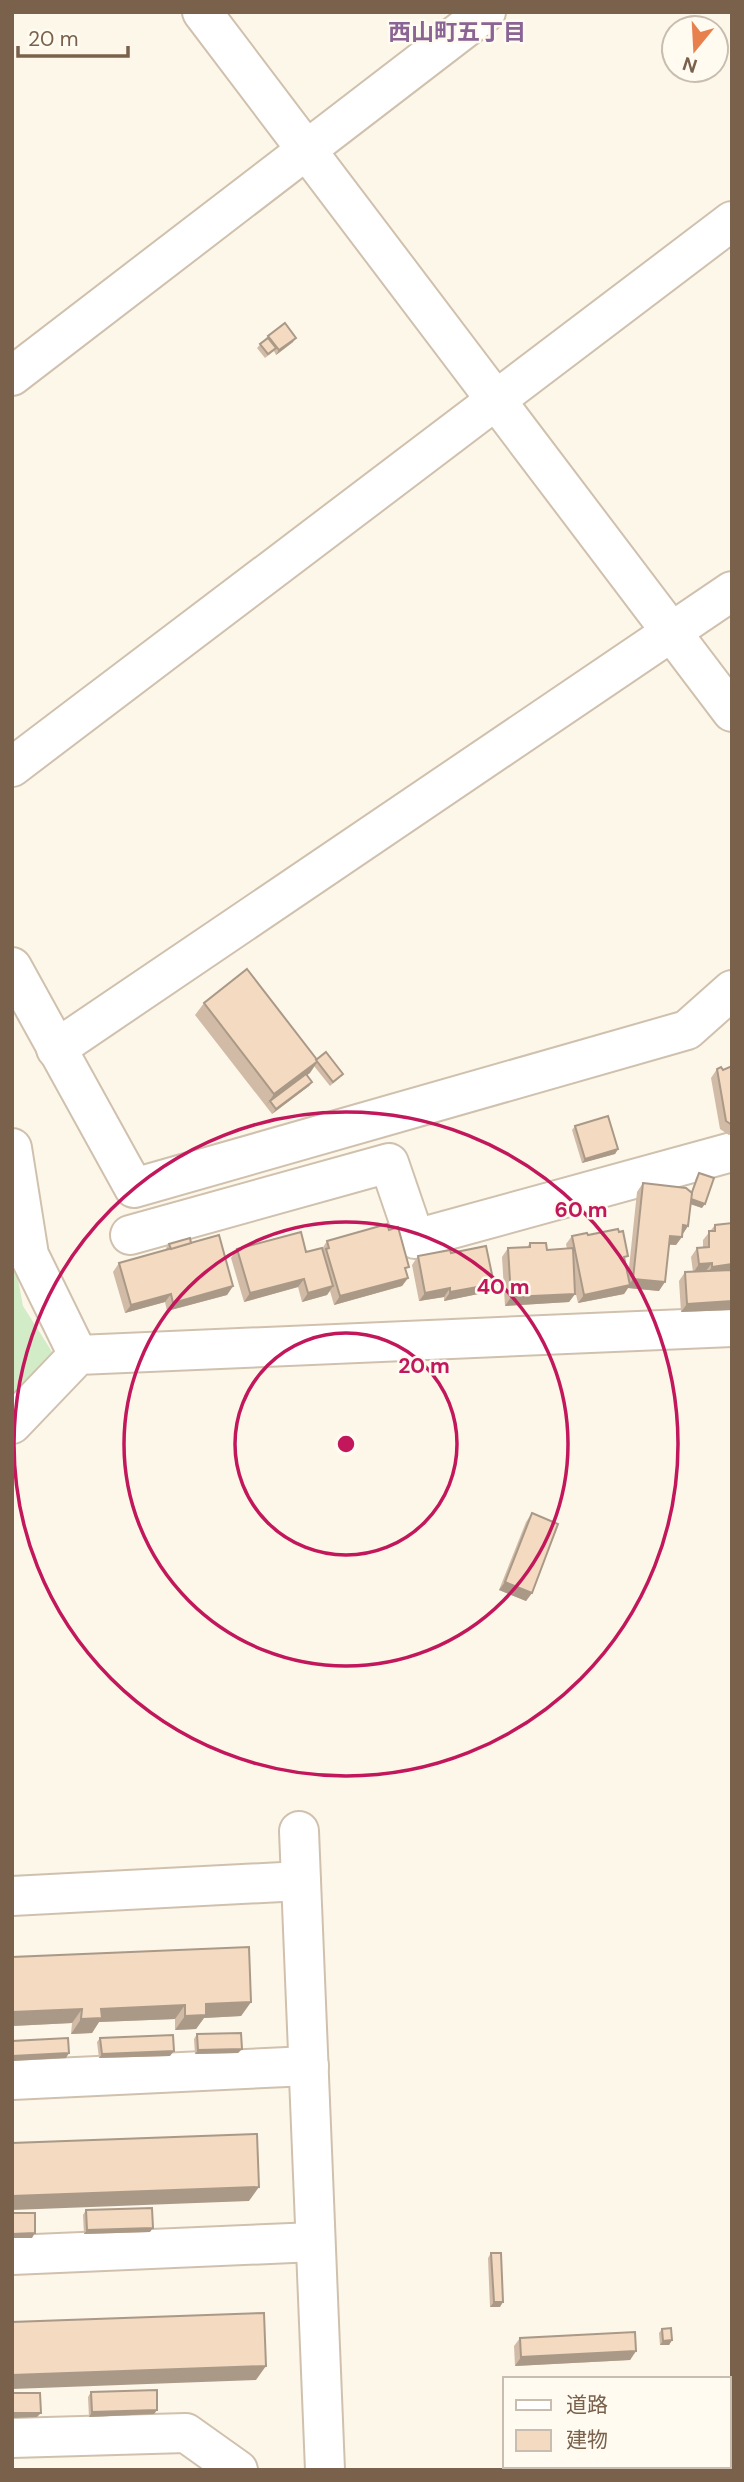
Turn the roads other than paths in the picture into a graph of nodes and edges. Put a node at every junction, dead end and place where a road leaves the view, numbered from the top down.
1 (202, 12) edge
2 (486, 12) edge
3 (308, 150) junction
4 (732, 221) edge
5 (12, 376) edge
6 (495, 400) junction
7 (732, 591) edge
8 (672, 632) junction
9 (732, 712) edge
10 (12, 767) edge
11 (12, 967) edge
12 (732, 990) edge
13 (56, 1049) junction
14 (12, 1149) edge
15 (732, 1152) edge
16 (130, 1235) dead end
17 (732, 1327) edge
18 (78, 1355) junction
19 (12, 1424) edge
20 (299, 1831) dead end
21 (301, 1881) junction
22 (12, 1896) edge
23 (309, 2066) junction
24 (12, 2080) edge
25 (315, 2242) junction
26 (12, 2255) edge
27 (12, 2438) edge
28 (238, 2470) edge
29 (325, 2470) edge

1 - 3 street
2 - 3 street
3 - 5 street
3 - 6 street
4 - 6 street
6 - 8 street
6 - 10 street
7 - 8 street
8 - 9 street
8 - 13 street
11 - 13 street
12 - 13 street
14 - 18 street
15 - 16 street
17 - 18 street
18 - 19 street
20 - 21 street
21 - 22 street
21 - 23 street
23 - 24 street
23 - 25 street
25 - 26 street
25 - 29 street
27 - 28 street

